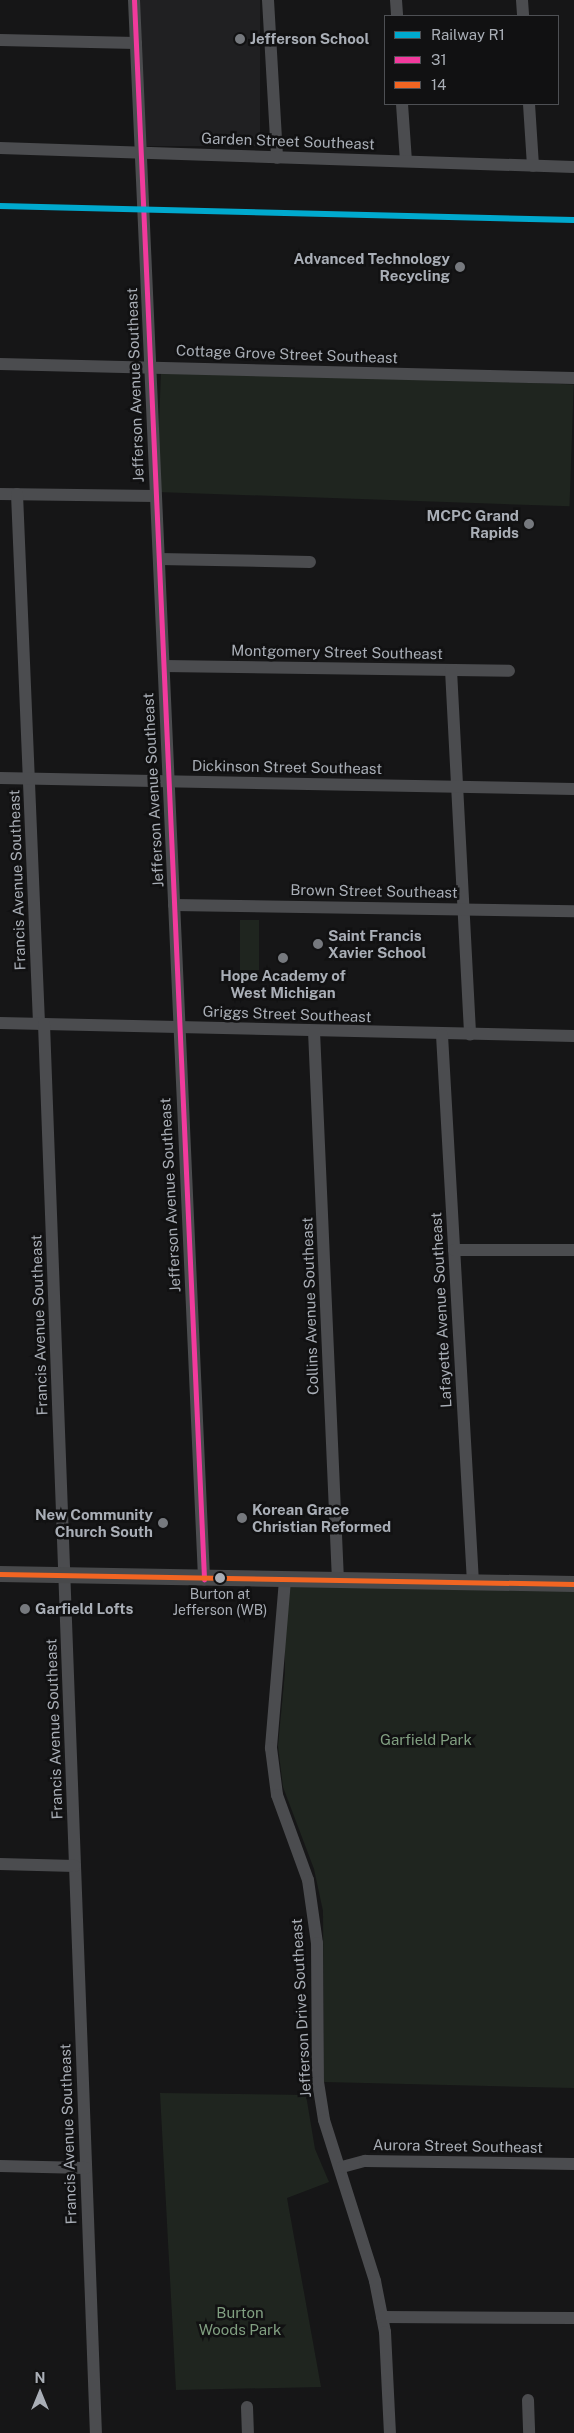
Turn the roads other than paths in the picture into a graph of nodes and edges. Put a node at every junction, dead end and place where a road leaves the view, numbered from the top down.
1 (134, 0) edge
2 (268, 0) edge
3 (396, 0) edge
4 (522, 0) edge
5 (397, 15) edge
6 (523, 15) edge
7 (0, 40) edge
8 (136, 43) junction
9 (402, 105) edge
10 (529, 105) edge
11 (0, 148) edge
12 (140, 151) junction
13 (277, 158) junction
14 (406, 161) junction
15 (533, 166) junction
16 (574, 167) edge
17 (0, 364) edge
18 (150, 366) junction
19 (574, 378) edge
20 (0, 494) edge
21 (17, 494) junction
22 (155, 496) junction
23 (159, 559) junction
24 (310, 562) dead end
25 (164, 666) junction
26 (451, 670) junction
27 (509, 671) dead end
28 (0, 778) edge
29 (29, 778) junction
30 (168, 781) junction
31 (458, 788) junction
32 (574, 789) edge
33 (174, 905) junction
34 (462, 909) junction
35 (574, 911) edge
36 (0, 1023) edge
37 (42, 1024) junction
38 (178, 1027) junction
39 (314, 1031) junction
40 (442, 1035) junction
41 (470, 1035) junction
42 (574, 1036) edge
43 (454, 1250) junction
44 (574, 1250) edge
45 (0, 1574) edge
46 (66, 1575) junction
47 (204, 1579) junction
48 (285, 1580) junction
49 (338, 1580) junction
50 (473, 1583) junction
51 (574, 1584) edge
52 (0, 1864) edge
53 (75, 1866) junction
54 (574, 2164) edge
55 (0, 2166) edge
56 (342, 2167) junction
57 (86, 2168) junction
58 (382, 2317) junction
59 (574, 2318) edge
60 (528, 2400) dead end
61 (248, 2408) dead end
62 (96, 2433) edge
63 (248, 2433) edge
64 (390, 2433) edge
65 (530, 2433) edge

1 - 8 street, Jefferson Avenue Southeast
2 - 13 street
3 - 5 street
4 - 6 street
7 - 8 street
8 - 12 street, Jefferson Avenue Southeast
9 - 14 street
10 - 15 street
11 - 12 street, Garden Street Southeast
12 - 13 street, Garden Street Southeast
12 - 18 street, Jefferson Avenue Southeast
13 - 14 street, Garden Street Southeast
14 - 15 street, Garden Street Southeast
15 - 16 street, Garden Street Southeast
17 - 18 street, Cottage Grove Street Southeast
18 - 19 street, Cottage Grove Street Southeast
18 - 22 street, Jefferson Avenue Southeast
20 - 21 street
21 - 22 street
21 - 29 street, Francis Avenue Southeast
22 - 23 street, Jefferson Avenue Southeast
23 - 24 street
23 - 25 street, Jefferson Avenue Southeast
25 - 26 street, Montgomery Street Southeast
25 - 30 street, Jefferson Avenue Southeast
26 - 27 street, Montgomery Street Southeast
26 - 31 street
28 - 29 street, Dickinson Street Southeast
29 - 30 street, Dickinson Street Southeast
29 - 37 street, Francis Avenue Southeast
30 - 31 street, Dickinson Street Southeast
30 - 33 street, Jefferson Avenue Southeast
31 - 32 street, Dickinson Street Southeast
31 - 34 street
33 - 34 street, Brown Street Southeast
33 - 38 street, Jefferson Avenue Southeast
34 - 35 street, Brown Street Southeast
34 - 41 street
36 - 37 street, Griggs Street Southeast
37 - 38 street, Griggs Street Southeast
37 - 46 street, Francis Avenue Southeast
38 - 39 street, Griggs Street Southeast
38 - 47 street, Jefferson Avenue Southeast
39 - 40 street, Griggs Street Southeast
39 - 49 street, Collins Avenue Southeast
40 - 41 street, Griggs Street Southeast
40 - 43 street, Lafayette Avenue Southeast
41 - 42 street, Griggs Street Southeast
43 - 44 street
43 - 50 street, Lafayette Avenue Southeast
45 - 46 main road
46 - 47 main road
46 - 53 street, Francis Avenue Southeast
47 - 48 main road
48 - 49 main road
48 - 56 street, Jefferson Drive Southeast
49 - 50 main road
50 - 51 main road
52 - 53 street
53 - 57 street, Francis Avenue Southeast
54 - 56 street, Aurora Street Southeast
55 - 57 street
56 - 58 street, Jefferson Drive Southeast
57 - 62 street, Francis Avenue Southeast
58 - 59 street
58 - 64 street, Jefferson Drive Southeast
60 - 65 street
61 - 63 street

